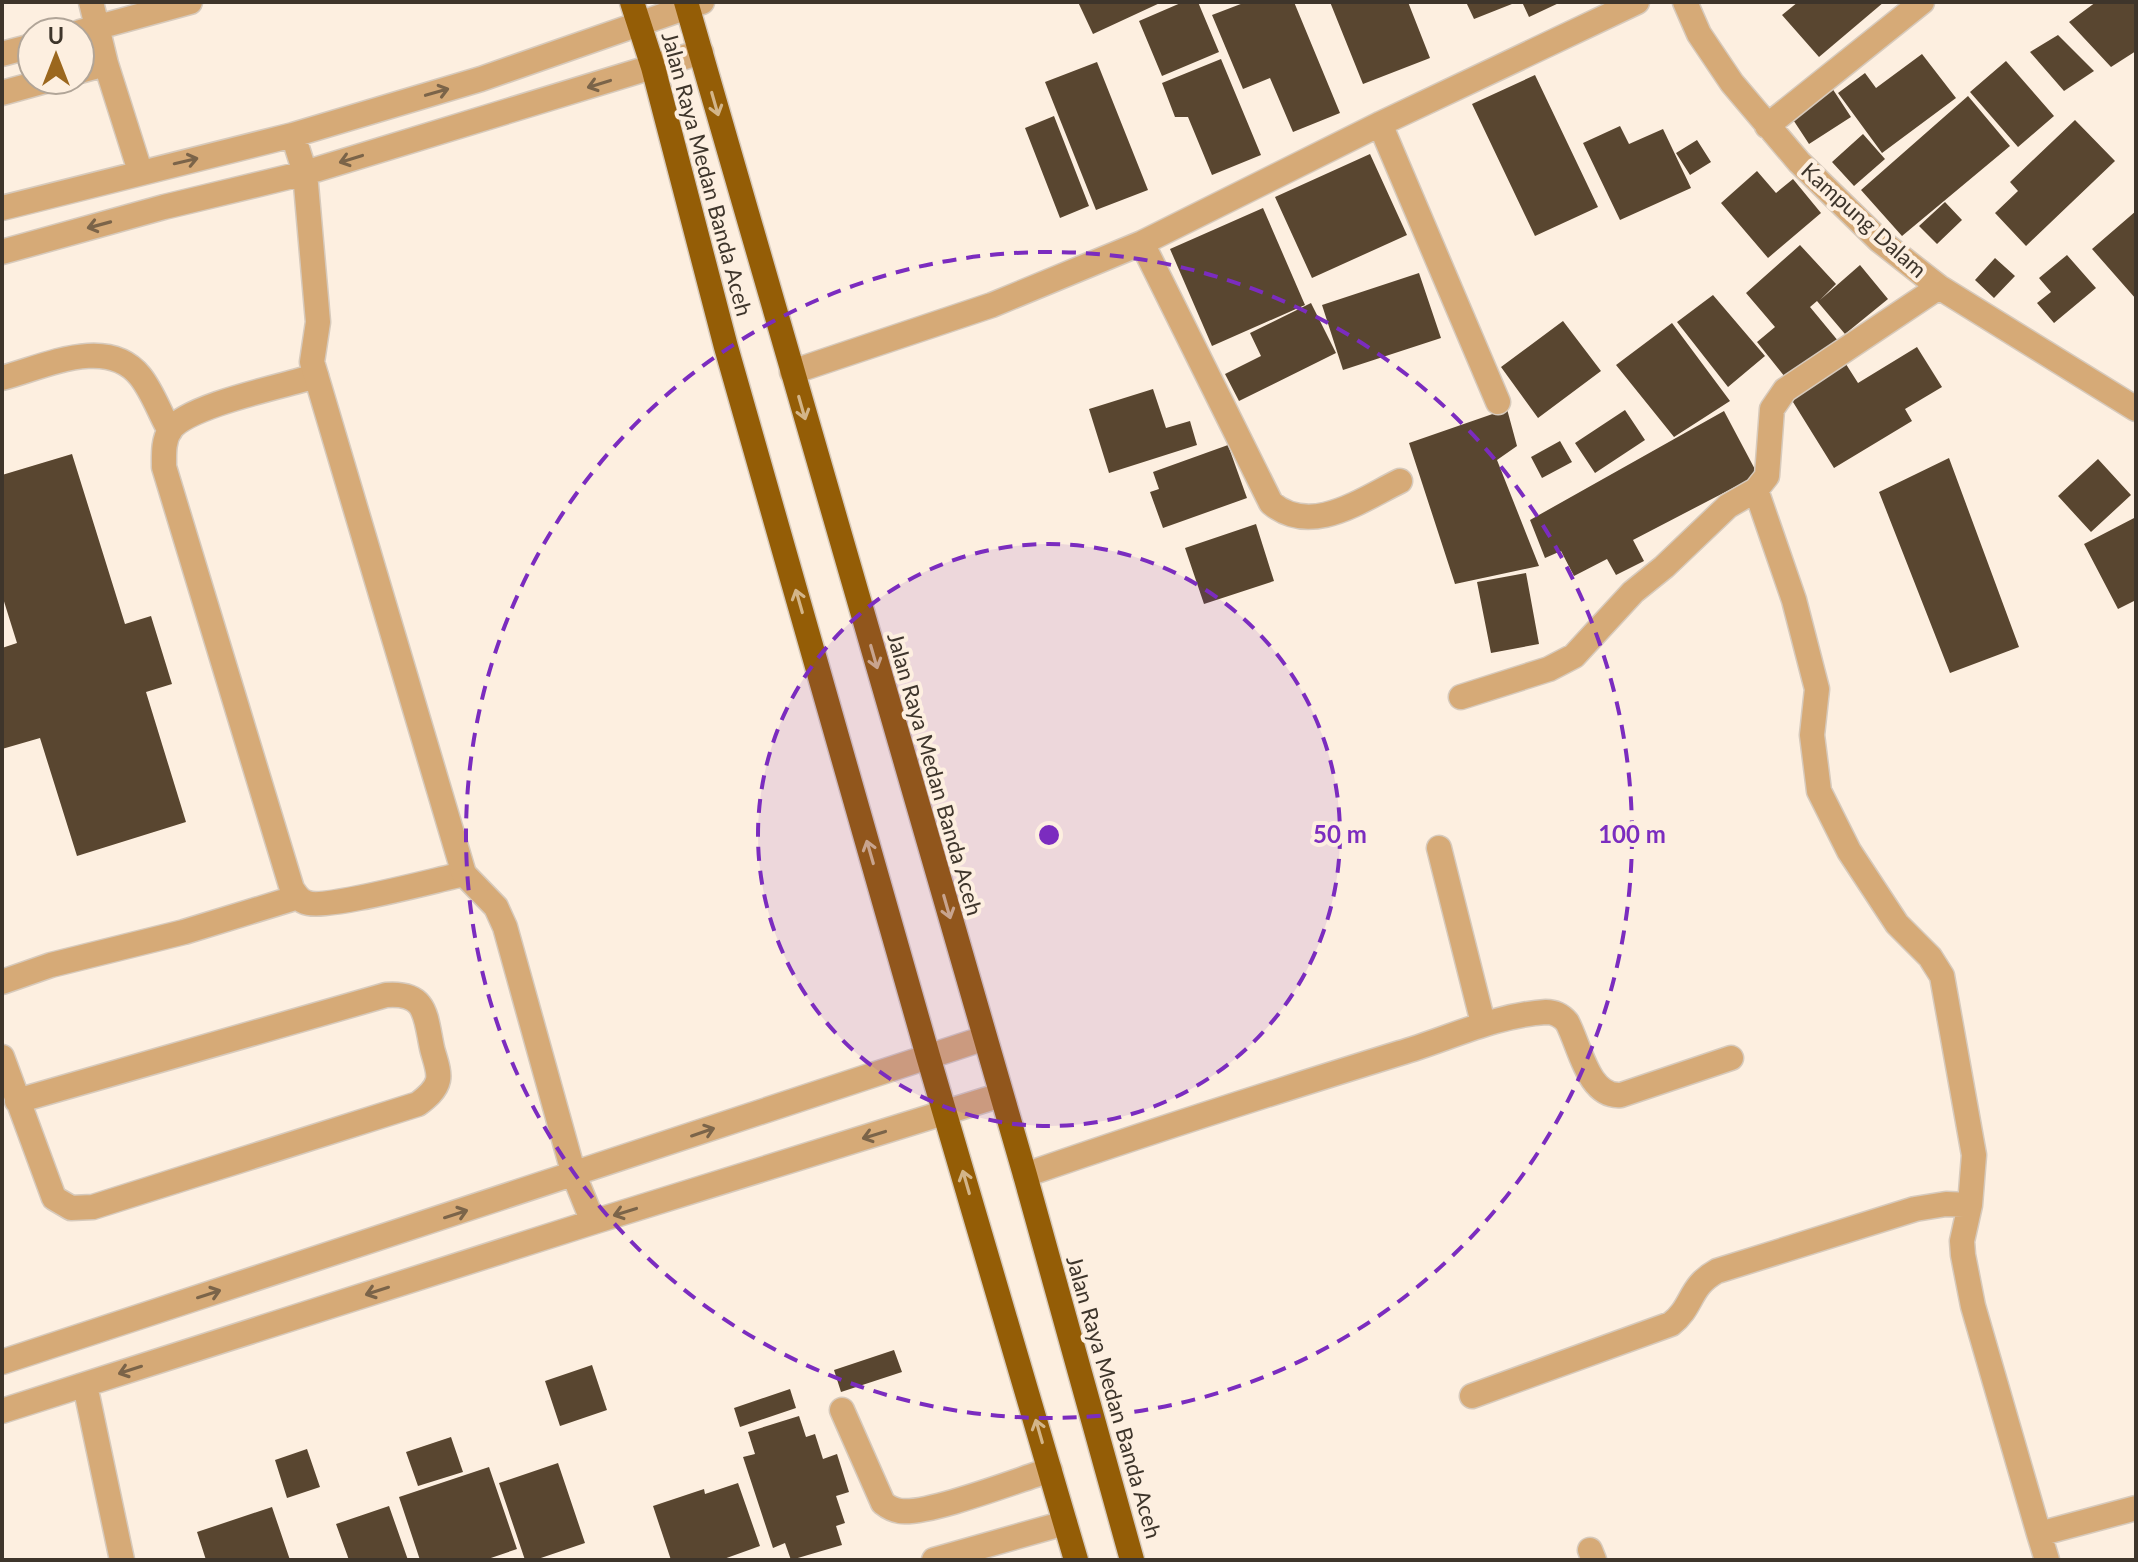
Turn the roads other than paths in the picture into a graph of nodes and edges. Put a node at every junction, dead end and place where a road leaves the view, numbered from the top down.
1 (190, 2) edge
2 (1637, 2) edge
3 (1685, 2) edge
4 (1922, 2) edge
5 (692, 4) edge
6 (635, 13) edge
7 (96, 28) edge
8 (96, 44) edge
9 (701, 52) junction
10 (106, 64) junction
11 (96, 67) edge
12 (653, 67) junction
13 (1380, 124) junction
14 (1767, 126) junction
15 (293, 135) junction
16 (140, 171) junction
17 (305, 173) junction
18 (2, 208) edge
19 (1142, 243) junction
20 (2, 252) edge
21 (1939, 287) junction
22 (792, 372) junction
23 (316, 376) junction
24 (2, 378) edge
25 (1498, 402) dead end
26 (2136, 409) edge
27 (170, 431) junction
28 (1400, 481) dead end
29 (1756, 490) junction
30 (1461, 697) dead end
31 (1439, 848) dead end
32 (464, 874) junction
33 (298, 897) junction
34 (2, 982) edge
35 (1483, 1023) junction
36 (985, 1038) junction
37 (928, 1056) junction
38 (2, 1057) edge
39 (1731, 1058) dead end
40 (1001, 1095) junction
41 (17, 1101) junction
42 (946, 1113) junction
43 (574, 1175) junction
44 (1025, 1175) junction
45 (1970, 1205) junction
46 (593, 1222) junction
47 (2, 1362) edge
48 (85, 1385) junction
49 (1472, 1396) dead end
50 (842, 1410) dead end
51 (2, 1411) edge
52 (1050, 1470) junction
53 (2136, 1508) edge
54 (1065, 1523) junction
55 (2039, 1534) junction
56 (122, 1560) edge
57 (934, 1560) edge
58 (1076, 1560) edge
59 (1132, 1560) edge
60 (2047, 1560) edge

1 - 7 street
2 - 13 street
3 - 14 street, Kampung Dalam
4 - 14 street
5 - 6 street
5 - 9 highway, Jalan Raya Medan Banda Aceh
6 - 12 highway, Jalan Raya Medan Banda Aceh
15 -> 6 street
8 - 10 street
9 - 12 street
9 -> 22 highway, Jalan Raya Medan Banda Aceh
10 - 11 street
10 - 16 street
12 -> 17 street
37 -> 12 highway, Jalan Raya Medan Banda Aceh
13 - 19 street
13 - 25 street
14 - 21 street, Kampung Dalam
16 -> 15 street
15 - 17 street
16 - 18 street
17 -> 20 street
17 - 23 street
19 - 22 street
19 - 28 street
21 - 26 street, Kampung Dalam
21 - 29 street
22 -> 36 highway, Jalan Raya Medan Banda Aceh
23 - 27 street
23 - 32 street
24 - 27 street
27 - 33 street
29 - 30 street
29 - 45 street
31 - 35 street
32 - 33 street
32 - 43 street
33 - 34 street
35 - 39 street
35 - 44 street
36 - 37 street
36 - 40 highway, Jalan Raya Medan Banda Aceh
37 - 42 highway, Jalan Raya Medan Banda Aceh
43 -> 37 street
38 - 41 street
40 - 42 street
40 - 44 highway, Jalan Raya Medan Banda Aceh
41 - 41 street
42 -> 46 street
52 -> 42 highway, Jalan Raya Medan Banda Aceh
43 - 46 street
47 -> 43 street
44 - 59 highway, Jalan Raya Medan Banda Aceh
45 - 49 street
45 - 55 street
46 -> 48 street
48 - 51 street
48 - 56 street
50 - 52 street
52 - 54 highway, Jalan Raya Medan Banda Aceh
53 - 55 street
54 - 57 street
54 - 58 highway, Jalan Raya Medan Banda Aceh
55 - 60 street

